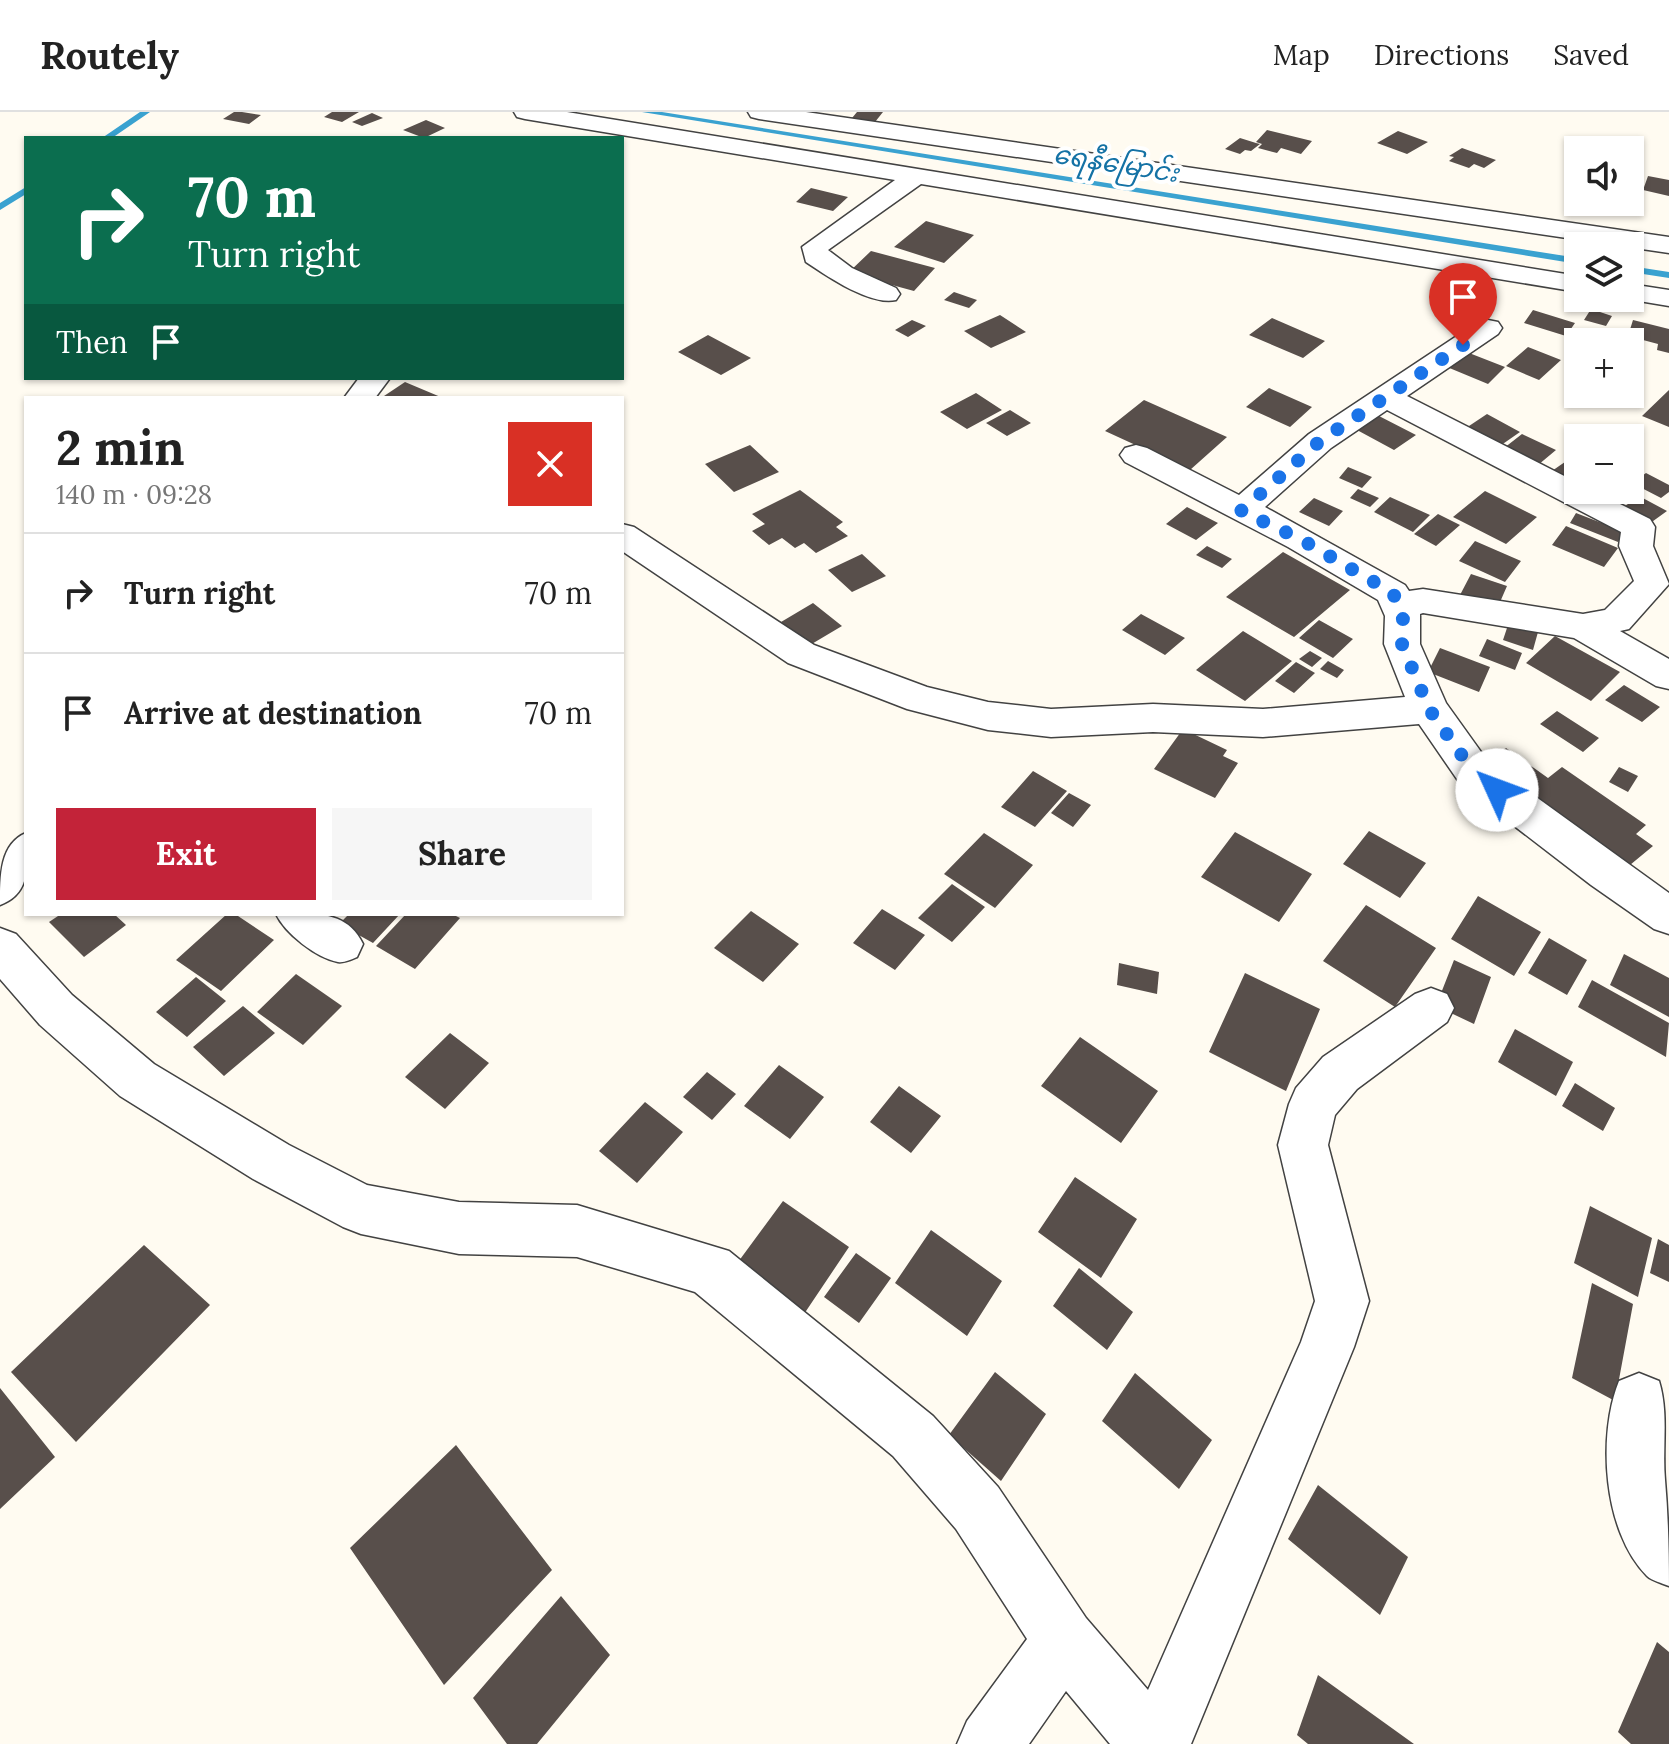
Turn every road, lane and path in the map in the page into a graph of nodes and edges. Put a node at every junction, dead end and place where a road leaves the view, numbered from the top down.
1 (525, 112) edge
2 (759, 112) edge
3 (556, 128) edge
4 (616, 136) edge
5 (624, 137) edge
6 (917, 176) junction
7 (1669, 245) edge
8 (1564, 282) edge
9 (886, 294) dead end
10 (1644, 294) edge
11 (1669, 298) edge
12 (1488, 328) dead end
13 (373, 380) edge
14 (361, 396) edge
15 (1386, 397) junction
16 (1136, 455) dead end
17 (1241, 511) junction
18 (624, 536) edge
19 (1400, 604) junction
20 (1583, 627) junction
21 (1669, 676) edge
22 (1429, 709) junction
23 (24, 853) edge
24 (0, 887) edge
25 (301, 916) edge
26 (1669, 916) edge
27 (341, 944) dead end
28 (0, 947) edge
29 (1431, 1008) dead end
30 (1639, 1401) dead end
31 (1669, 1556) edge
32 (1064, 1640) junction
33 (990, 1744) edge
34 (1152, 1744) edge
35 (1158, 1744) edge

1 - 3 street
2 - 7 street
3 - 4 street
5 - 6 street
6 - 8 street
6 - 9 street
10 - 11 street
12 - 15 street
13 - 14 street
15 - 17 street
15 - 20 street
16 - 17 street
17 - 19 street
18 - 22 street
19 - 20 street
19 - 22 street
20 - 21 street
22 - 26 street
23 - 24 street
25 - 27 street
28 - 32 street
29 - 35 street
30 - 31 street
32 - 33 street
32 - 34 street

